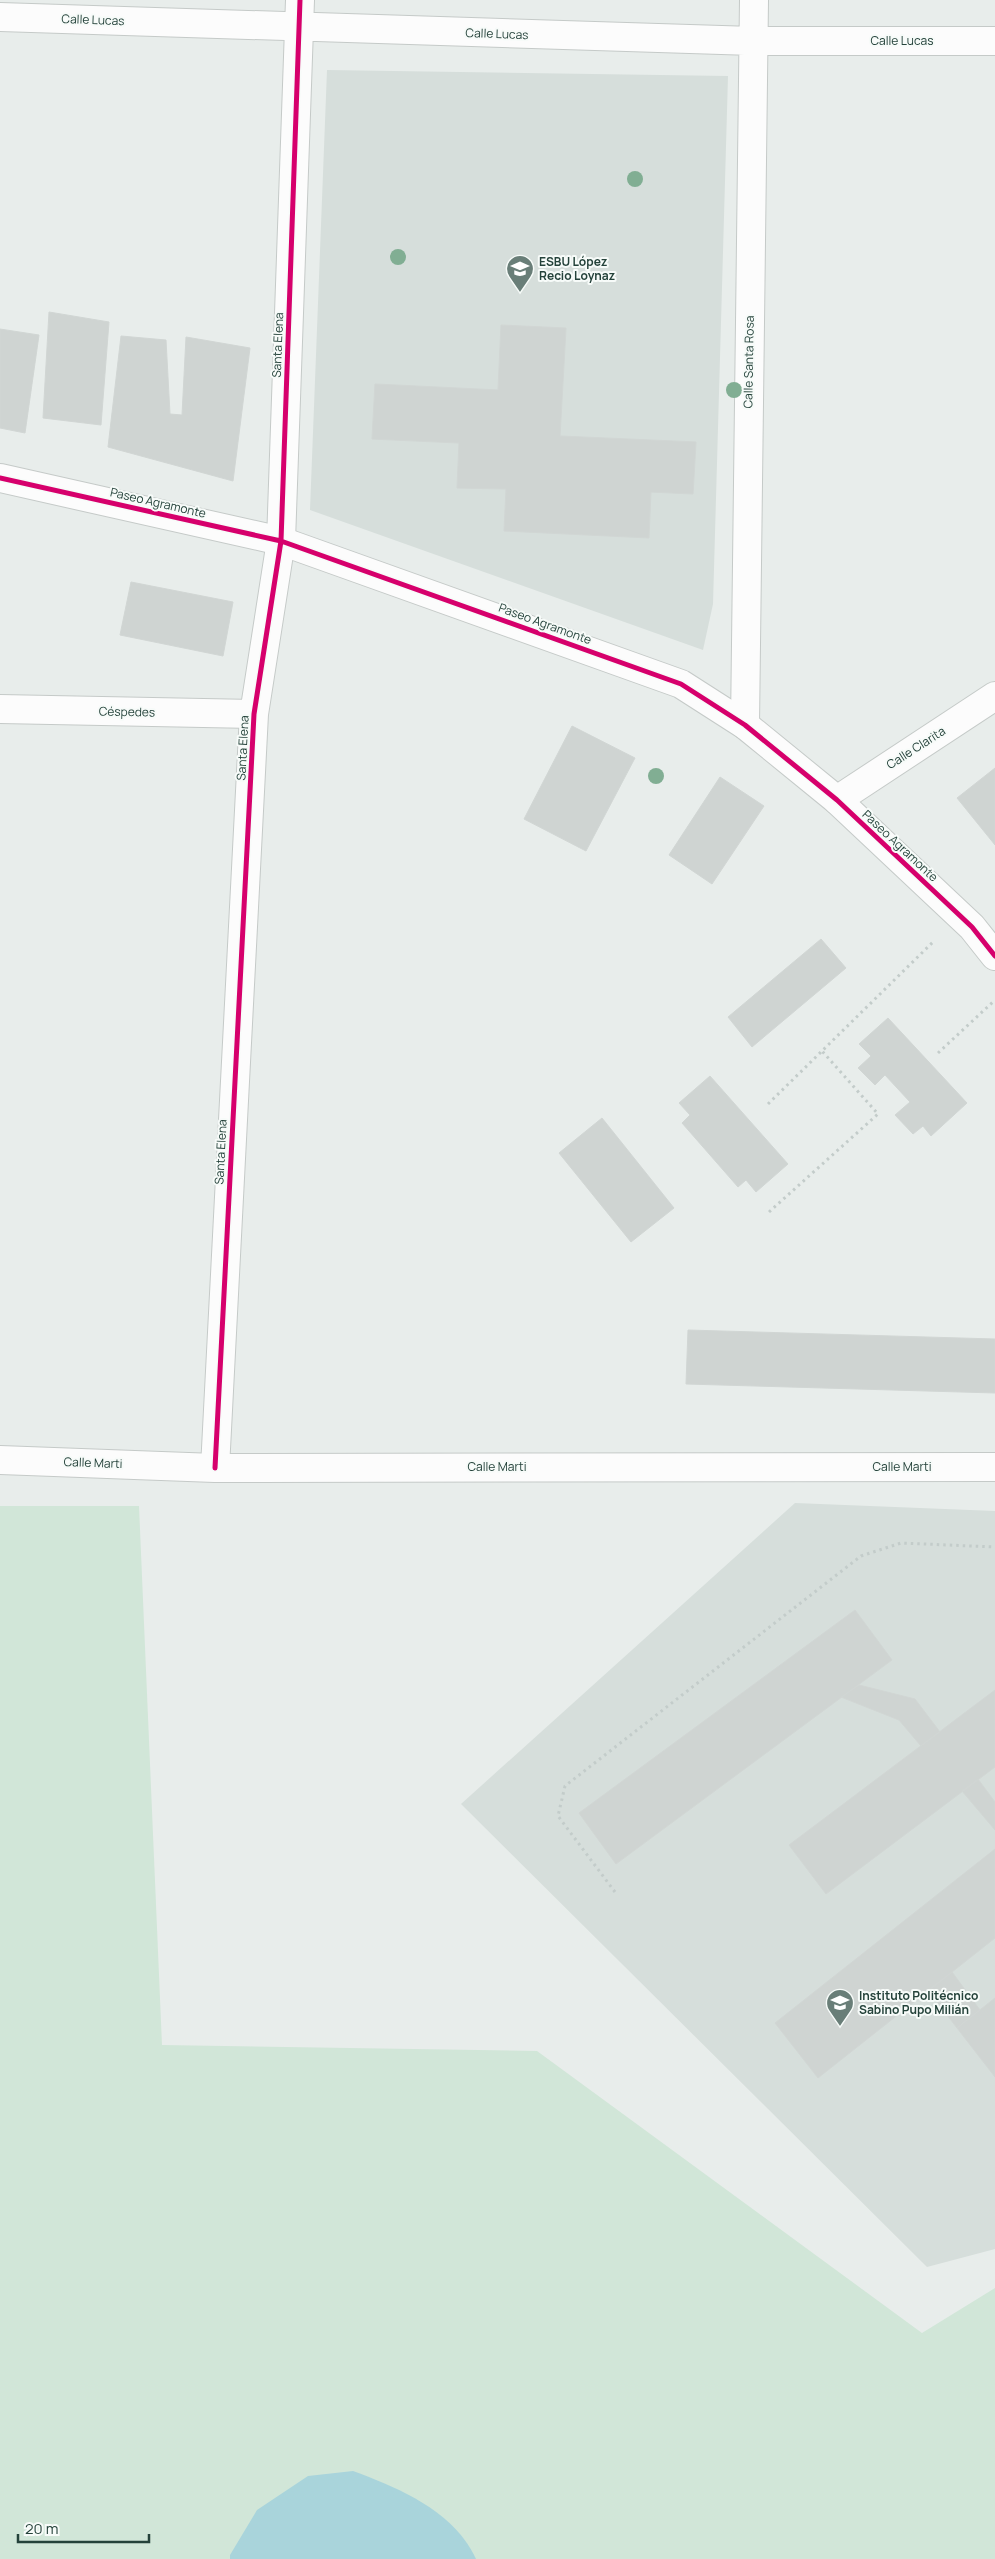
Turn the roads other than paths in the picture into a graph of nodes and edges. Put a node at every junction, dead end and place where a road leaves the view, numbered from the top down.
1 (300, 0) edge
2 (754, 0) edge
3 (0, 17) edge
4 (300, 28) junction
5 (753, 41) junction
6 (995, 41) edge
7 (0, 478) edge
8 (281, 541) junction
9 (995, 696) edge
10 (0, 709) edge
11 (254, 714) junction
12 (745, 725) junction
13 (837, 800) junction
14 (995, 956) edge
15 (0, 1460) edge
16 (995, 1467) edge
17 (215, 1468) junction

1 - 4 street, Santa Elena
2 - 5 street, Calle Santa Rosa
3 - 4 street, Calle Lucas
4 - 5 street, Calle Lucas
4 - 8 street, Santa Elena
5 - 6 street, Calle Lucas
5 - 12 street, Calle Santa Rosa
7 - 8 street, Paseo Agramonte
8 - 11 street, Santa Elena
8 - 12 street, Paseo Agramonte
9 - 13 street, Calle Clarita
10 - 11 street, Céspedes
11 - 17 street, Santa Elena
12 - 13 street, Paseo Agramonte
13 - 14 street, Paseo Agramonte
15 - 17 street, Calle Marti
16 - 17 street, Calle Marti

